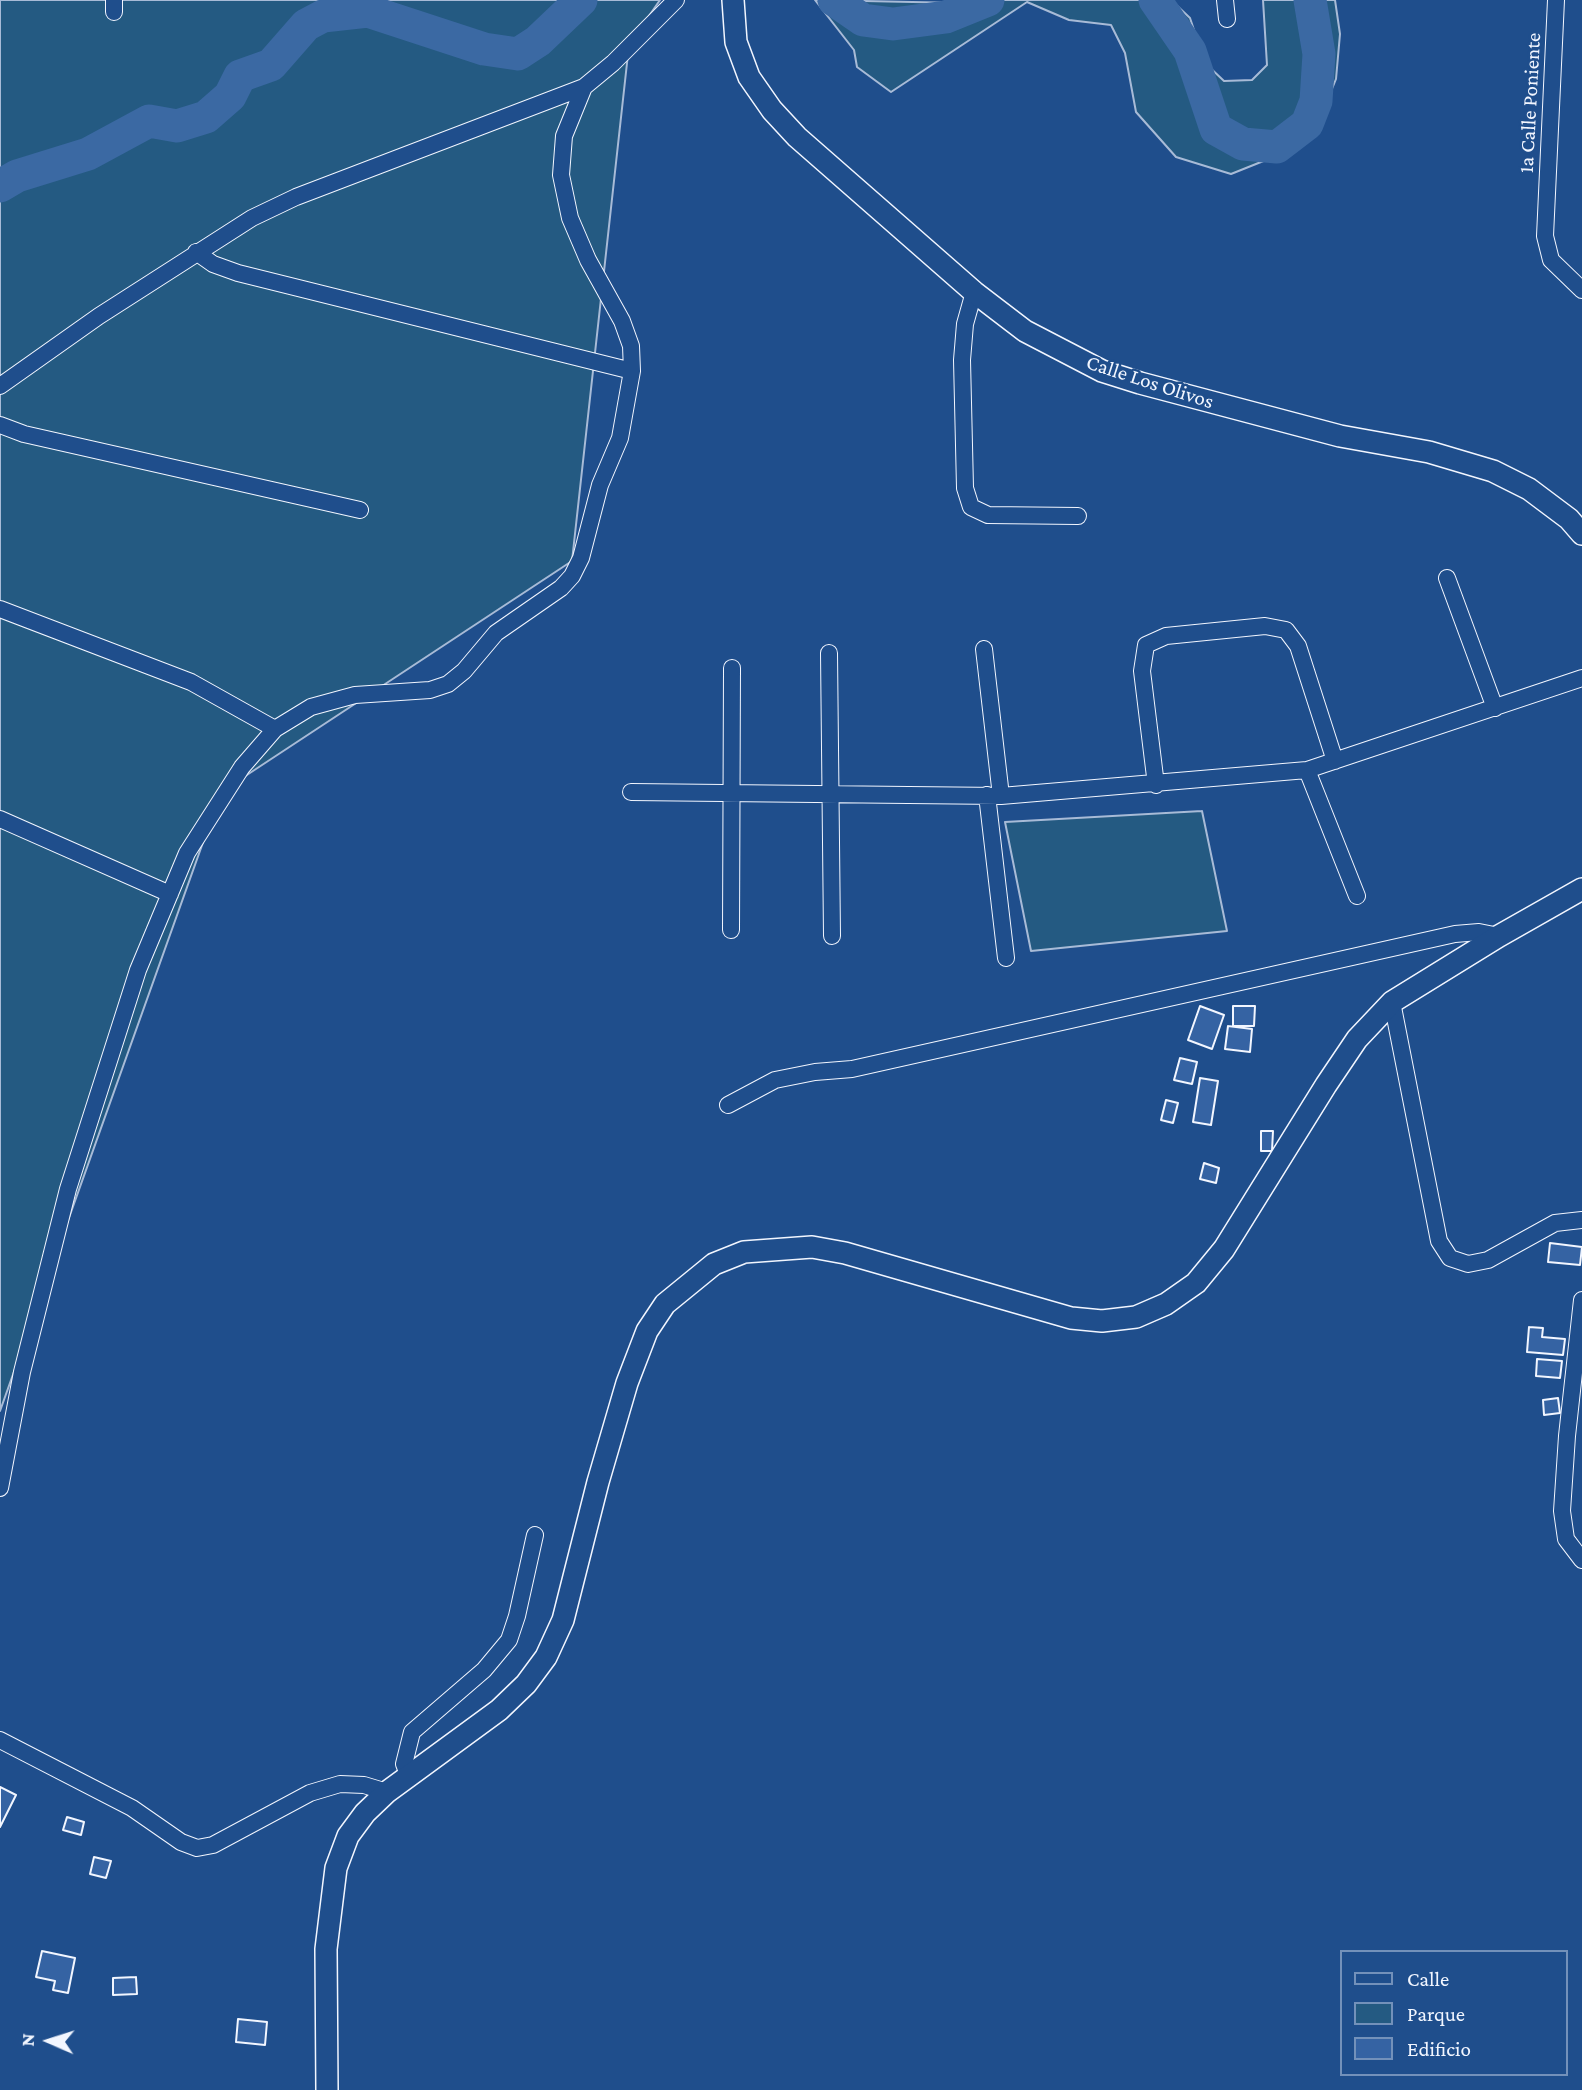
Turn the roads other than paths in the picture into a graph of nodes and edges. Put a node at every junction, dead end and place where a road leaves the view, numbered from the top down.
1 (676, 0) edge
2 (733, 0) edge
3 (1226, 0) edge
4 (1556, 0) edge
5 (1227, 19) dead end
6 (584, 87) junction
7 (196, 252) junction
8 (1582, 290) edge
9 (974, 292) junction
10 (632, 372) junction
11 (0, 386) edge
12 (0, 425) edge
13 (360, 510) dead end
14 (1078, 516) dead end
15 (1582, 534) edge
16 (1447, 578) dead end
17 (0, 609) edge
18 (984, 649) dead end
19 (829, 653) dead end
20 (732, 668) dead end
21 (1582, 678) edge
22 (1496, 708) junction
23 (275, 729) junction
24 (1335, 761) junction
25 (1307, 770) junction
26 (1156, 785) junction
27 (631, 792) dead end
28 (732, 793) junction
29 (831, 794) junction
30 (994, 795) junction
31 (0, 820) edge
32 (1582, 889) edge
33 (170, 894) junction
34 (1357, 896) dead end
35 (731, 930) dead end
36 (832, 936) dead end
37 (1499, 936) junction
38 (1006, 958) dead end
39 (1392, 1002) junction
40 (728, 1105) dead end
41 (1582, 1220) edge
42 (1582, 1302) edge
43 (1574, 1437) edge
44 (0, 1488) edge
45 (536, 1535) dead end
46 (1582, 1560) edge
47 (0, 1740) edge
48 (409, 1777) junction
49 (387, 1792) junction
50 (327, 2090) edge

1 - 6 street
2 - 9 street, Calle Los Olivos
3 - 5 street
4 - 8 street, 1a Calle Poniente
6 - 7 street
6 - 10 street
7 - 10 street
7 - 11 street
9 - 14 street
9 - 15 street, Calle Los Olivos
10 - 23 street
12 - 13 street
16 - 22 street
17 - 23 street
18 - 30 street
19 - 29 street
20 - 28 street
21 - 22 street
22 - 24 street
23 - 33 street
24 - 25 street
24 - 26 street
25 - 26 street
25 - 34 street
26 - 30 street
27 - 28 street
28 - 29 street
28 - 35 street
29 - 30 street
29 - 36 street
30 - 38 street
31 - 33 street
32 - 37 street
33 - 44 street
37 - 39 street
37 - 40 street
39 - 41 street
39 - 48 street
42 - 43 street
43 - 46 street
45 - 48 street
47 - 49 street
48 - 49 street
49 - 50 street

